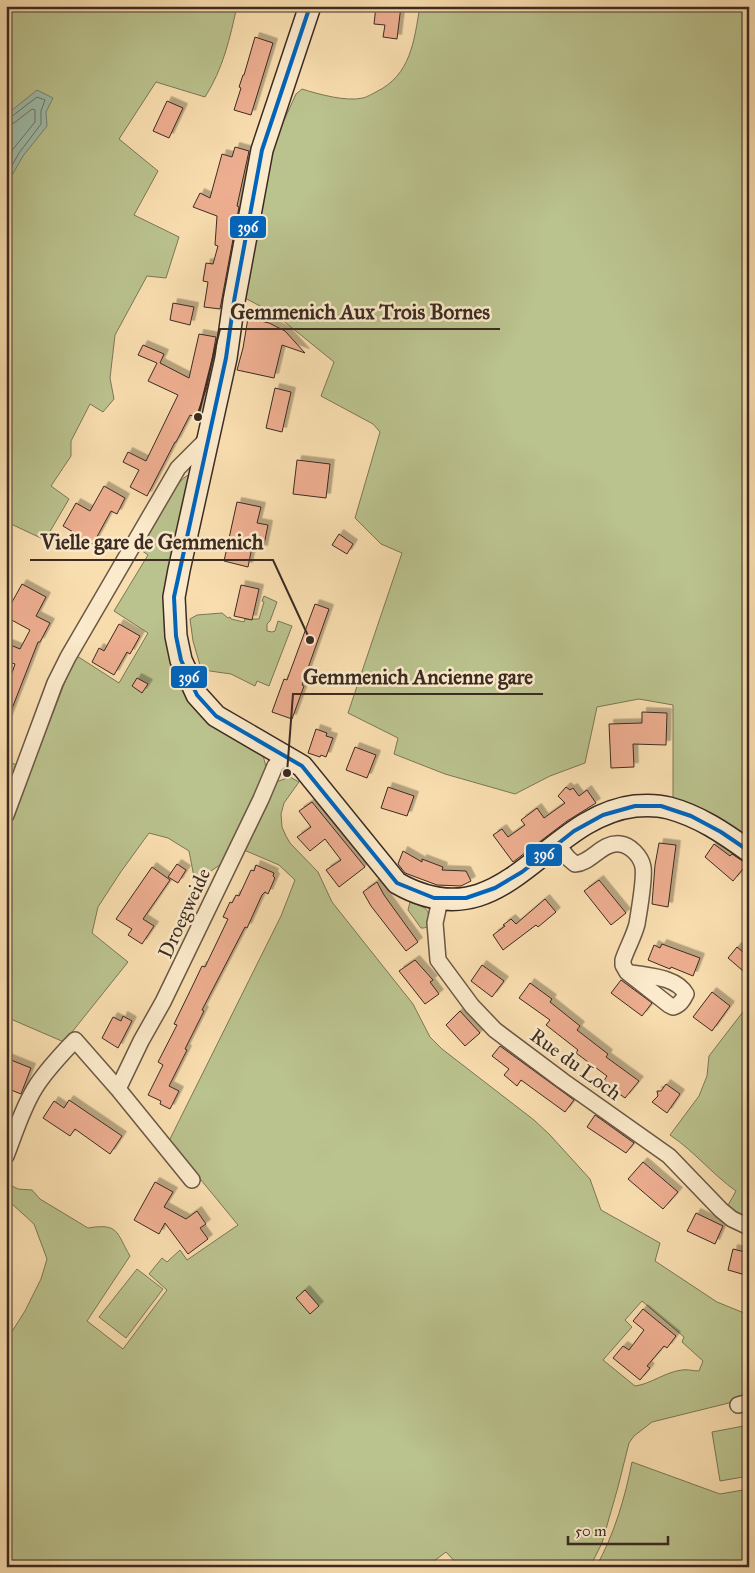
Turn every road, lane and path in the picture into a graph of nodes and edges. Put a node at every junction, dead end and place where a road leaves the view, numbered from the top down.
1 (310, 6) edge
2 (209, 437) junction
3 (285, 755) junction
4 (6, 815) edge
5 (558, 844) junction
6 (749, 851) edge
7 (440, 900) junction
8 (628, 972) dead end
9 (118, 1089) junction
10 (6, 1156) edge
11 (192, 1180) dead end
12 (749, 1227) edge

1 - 2 main road
2 - 3 main road
2 - 4 street
3 - 7 main road
3 - 9 street, Droegweide
5 - 6 main road
5 - 7 main road
5 - 8 street
7 - 12 street, Rue du Loch
9 - 10 street
9 - 11 street

